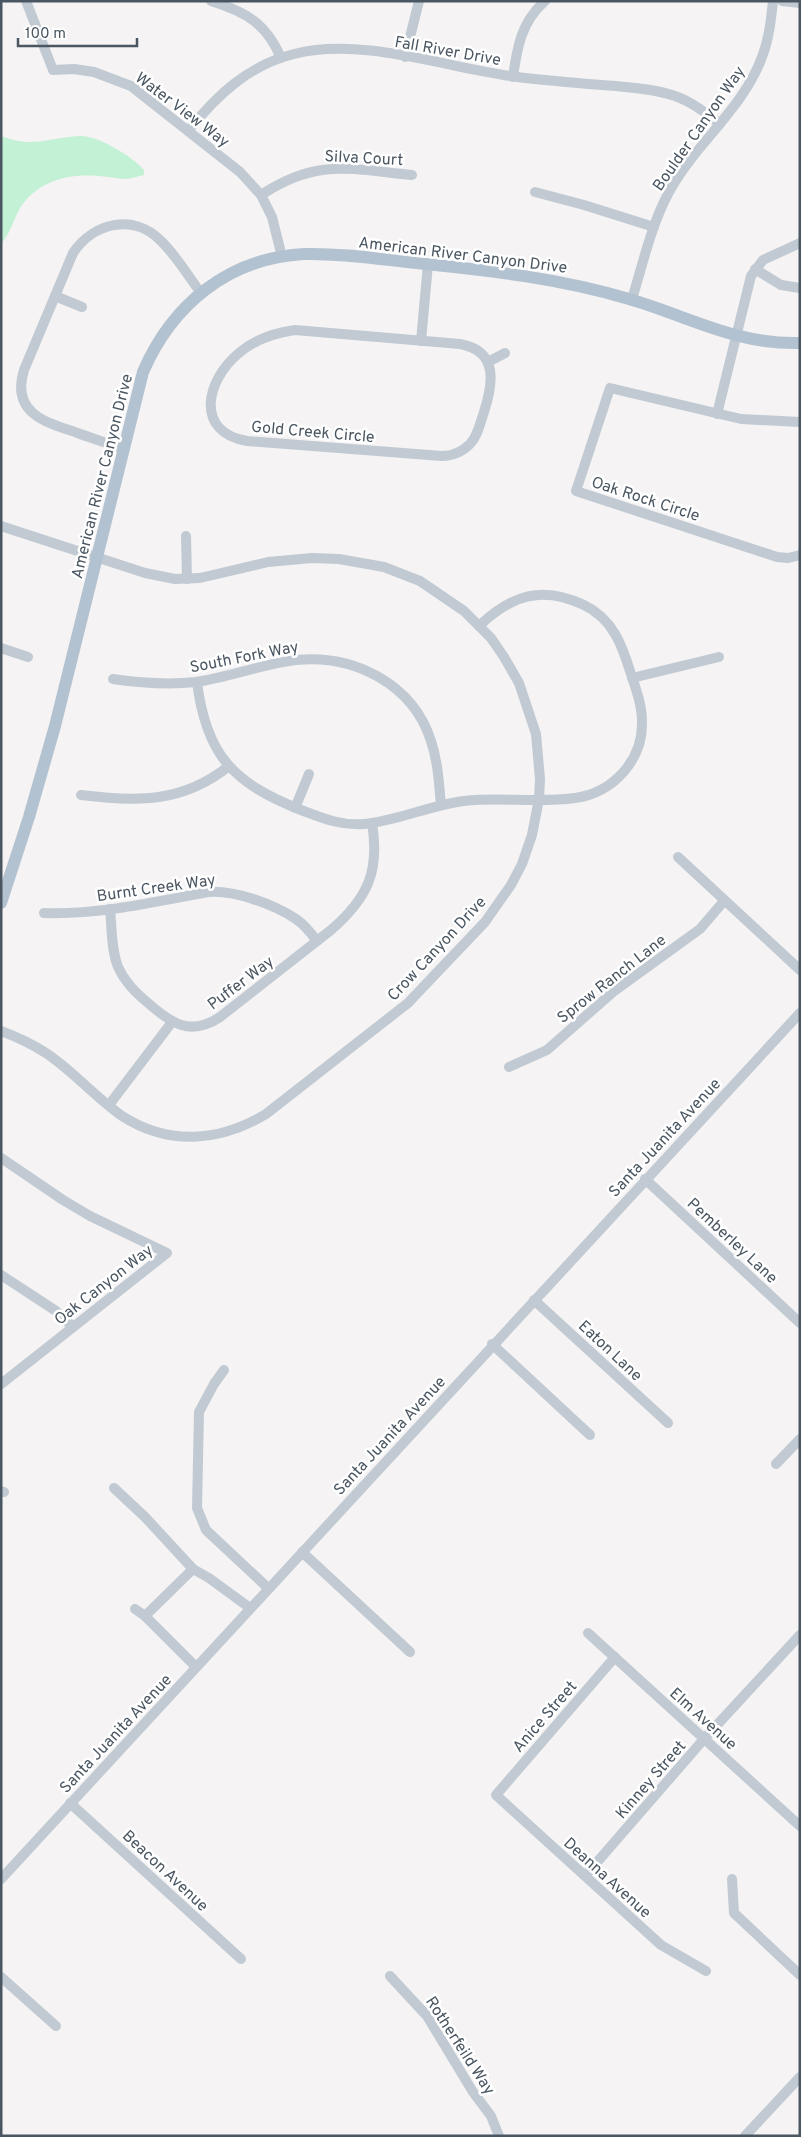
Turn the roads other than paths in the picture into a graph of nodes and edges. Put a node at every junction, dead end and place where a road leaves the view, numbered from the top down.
1 (26, 1) edge
2 (211, 1) edge
3 (419, 1) edge
4 (544, 1) edge
5 (773, 1) edge
6 (782, 1) edge
7 (800, 3) edge
8 (405, 57) junction
9 (281, 58) junction
10 (512, 77) junction
11 (720, 124) junction
12 (189, 130) junction
13 (412, 175) dead end
14 (535, 192) dead end
15 (261, 195) junction
16 (654, 226) junction
17 (800, 243) edge
18 (282, 257) junction
19 (428, 264) junction
20 (755, 269) junction
21 (800, 288) edge
22 (201, 292) junction
23 (56, 296) junction
24 (632, 299) junction
25 (82, 307) dead end
26 (736, 336) junction
27 (421, 340) junction
28 (800, 344) edge
29 (505, 353) dead end
30 (488, 362) junction
31 (717, 414) junction
32 (800, 422) edge
33 (123, 449) junction
34 (1, 526) edge
35 (186, 536) dead end
36 (800, 555) edge
37 (97, 558) junction
38 (187, 579) junction
39 (480, 626) junction
40 (1, 648) edge
41 (28, 657) dead end
42 (719, 657) dead end
43 (632, 678) junction
44 (112, 679) dead end
45 (196, 682) junction
46 (229, 766) junction
47 (309, 774) dead end
48 (81, 795) dead end
49 (539, 799) junction
50 (441, 805) junction
51 (295, 808) junction
52 (372, 823) junction
53 (678, 856) dead end
54 (724, 901) junction
55 (1, 903) edge
56 (110, 909) junction
57 (44, 913) dead end
58 (317, 941) junction
59 (800, 970) edge
60 (800, 1013) edge
61 (172, 1022) junction
62 (1, 1031) edge
63 (509, 1067) dead end
64 (109, 1105) junction
65 (1, 1158) edge
66 (645, 1179) junction
67 (1, 1275) edge
68 (534, 1300) junction
69 (800, 1323) edge
70 (73, 1327) junction
71 (492, 1344) junction
72 (224, 1370) dead end
73 (1, 1384) edge
74 (668, 1423) dead end
75 (590, 1435) dead end
76 (800, 1439) edge
77 (776, 1464) dead end
78 (114, 1488) dead end
79 (302, 1552) junction
80 (193, 1569) junction
81 (268, 1588) junction
82 (250, 1608) junction
83 (135, 1609) dead end
84 (145, 1616) junction
85 (588, 1633) dead end
86 (800, 1635) edge
87 (410, 1652) dead end
88 (615, 1657) junction
89 (196, 1667) junction
90 (704, 1740) junction
91 (496, 1795) joint
92 (70, 1803) junction
93 (800, 1826) edge
94 (585, 1876) junction
95 (1, 1879) edge
96 (732, 1879) dead end
97 (241, 1959) dead end
98 (706, 1972) dead end
99 (800, 1975) edge
100 (390, 1976) dead end
101 (1, 1977) edge
102 (56, 2026) dead end
103 (800, 2077) edge
104 (499, 2136) edge
105 (745, 2136) edge

1 - 12 street, Water View Way
2 - 9 street
3 - 8 street
4 - 10 street
5 - 11 street, Boulder Canyon Way
6 - 7 street
8 - 9 street, Fall River Drive
8 - 10 street, Fall River Drive
9 - 12 street, Fall River Drive
10 - 11 street, Fall River Drive
11 - 16 street, Boulder Canyon Way
12 - 15 street, Water View Way
13 - 15 street, Silva Court
14 - 16 street
15 - 18 street, Water View Way
16 - 24 street, Boulder Canyon Way
17 - 20 street
18 - 19 main road, American River Canyon Drive
18 - 22 main road, American River Canyon Drive
19 - 24 main road, American River Canyon Drive
19 - 27 street
20 - 21 street
20 - 26 street
22 - 23 street
22 - 33 main road, American River Canyon Drive
23 - 25 street
23 - 33 street
24 - 26 main road, American River Canyon Drive
26 - 28 main road, American River Canyon Drive
26 - 31 street
27 - 30 street, Gold Creek Circle
27 - 30 street, Gold Creek Circle
29 - 30 street
31 - 32 street, Oak Rock Circle
31 - 36 street, Oak Rock Circle
33 - 37 main road, American River Canyon Drive
34 - 37 street, Crow Canyon Drive
35 - 38 street
37 - 38 street, Crow Canyon Drive
37 - 55 main road, American River Canyon Drive
38 - 39 street, Crow Canyon Drive
39 - 43 street
39 - 49 street, Crow Canyon Drive
40 - 41 street
42 - 43 street
43 - 49 street
44 - 45 street, South Fork Way
45 - 46 street
45 - 50 street, South Fork Way
46 - 48 street
46 - 51 street
47 - 51 street
49 - 50 street
49 - 64 street, Crow Canyon Drive
50 - 52 street
51 - 52 street
52 - 58 street, Puffer Way
53 - 54 street
54 - 59 street
54 - 63 street, Sprow Ranch Lane
56 - 57 street, Burnt Creek Way
56 - 58 street, Burnt Creek Way
56 - 61 street, Puffer Way
58 - 61 street, Puffer Way
60 - 66 street, Santa Juanita Avenue
61 - 64 street
62 - 64 street, Crow Canyon Drive
65 - 70 street, Oak Canyon Way
66 - 68 street, Santa Juanita Avenue
66 - 69 street, Pemberley Lane
67 - 70 street
68 - 71 street, Santa Juanita Avenue
68 - 74 street, Eaton Lane
70 - 73 street, Oak Canyon Way
71 - 75 street
71 - 79 street, Santa Juanita Avenue
72 - 81 street
76 - 77 street
78 - 80 street
79 - 81 street, Santa Juanita Avenue
79 - 87 street
80 - 82 street
80 - 84 street
81 - 82 street, Santa Juanita Avenue
82 - 89 street, Santa Juanita Avenue
83 - 84 street
84 - 89 street
85 - 88 street, Elm Avenue
86 - 90 street, Kinney Street
88 - 90 street, Elm Avenue
88 - 91 street, Anice Street
89 - 92 street, Santa Juanita Avenue
90 - 93 street, Elm Avenue
90 - 94 street, Kinney Street
91 - 94 street, Deanna Avenue
92 - 95 street, Santa Juanita Avenue
92 - 97 street, Beacon Avenue
94 - 98 street, Deanna Avenue
96 - 99 street
100 - 104 street, Rotherfeild Way
101 - 102 street
103 - 105 street

